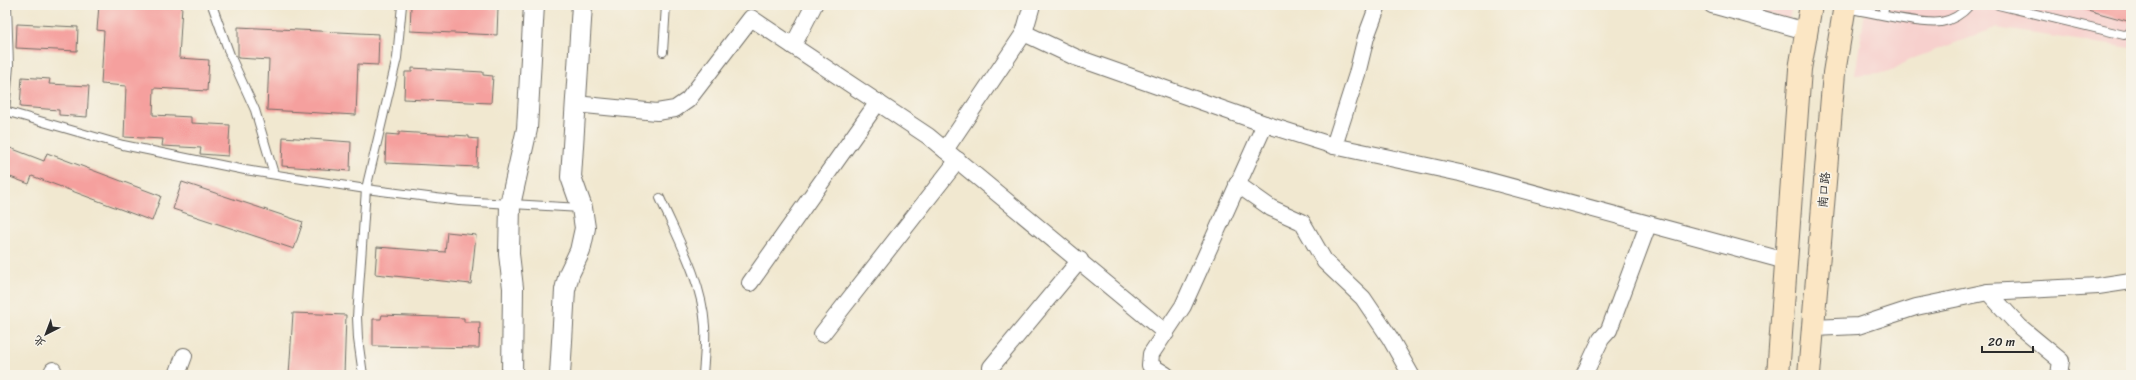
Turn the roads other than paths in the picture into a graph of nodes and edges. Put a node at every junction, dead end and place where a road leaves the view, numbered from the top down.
1 (7, 5) edge
2 (212, 5) edge
3 (402, 5) edge
4 (534, 5) edge
5 (582, 5) edge
6 (666, 5) edge
7 (814, 5) edge
8 (1032, 5) edge
9 (1378, 5) edge
10 (1712, 5) edge
11 (1811, 5) edge
12 (1885, 5) edge
13 (1970, 5) edge
14 (1998, 5) edge
15 (1845, 6) edge
16 (1883, 14) junction
17 (1806, 31) junction
18 (2131, 33) edge
19 (1024, 34) junction
20 (793, 46) junction
21 (663, 52) dead end
22 (878, 102) junction
23 (575, 104) junction
24 (5, 111) edge
25 (1265, 124) junction
26 (1334, 146) junction
27 (945, 150) junction
28 (958, 160) junction
29 (274, 174) junction
30 (1237, 184) junction
31 (366, 189) junction
32 (660, 198) dead end
33 (511, 204) junction
34 (582, 208) junction
35 (1648, 225) junction
36 (1080, 260) junction
37 (1786, 261) junction
38 (2131, 281) edge
39 (750, 283) dead end
40 (1988, 292) junction
41 (1813, 328) junction
42 (1166, 333) junction
43 (822, 334) dead end
44 (184, 356) dead end
45 (991, 368) dead end
46 (177, 375) edge
47 (363, 375) edge
48 (512, 375) edge
49 (560, 375) edge
50 (703, 375) edge
51 (1166, 375) edge
52 (1411, 375) edge
53 (1584, 375) edge
54 (1778, 375) edge
55 (1809, 375) edge
56 (2059, 375) edge

1 - 24 lane
2 - 29 lane
3 - 31 lane
4 - 33 street
5 - 23 street
6 - 21 lane
7 - 20 street
8 - 19 street
9 - 26 street
10 - 17 street
11 - 17 main road
12 - 16 lane
13 - 16 lane
14 - 18 lane
15 - 16 lane
15 - 41 main road, 南口路
17 - 37 main road
19 - 25 street
19 - 27 street
20 - 22 street
20 - 23 street
22 - 27 street
22 - 39 street
23 - 34 street
24 - 29 lane
25 - 26 street
25 - 30 street
26 - 35 street
27 - 28 street
28 - 36 street
28 - 43 street
29 - 31 lane
30 - 42 street
30 - 52 street
31 - 33 lane
31 - 47 lane
32 - 50 lane
33 - 34 lane
33 - 48 street
34 - 49 street
35 - 37 street
35 - 53 street
36 - 42 street
36 - 45 street
37 - 54 main road
38 - 40 street
40 - 41 street
40 - 56 street
41 - 55 main road, 南口路
42 - 51 street
44 - 46 street

